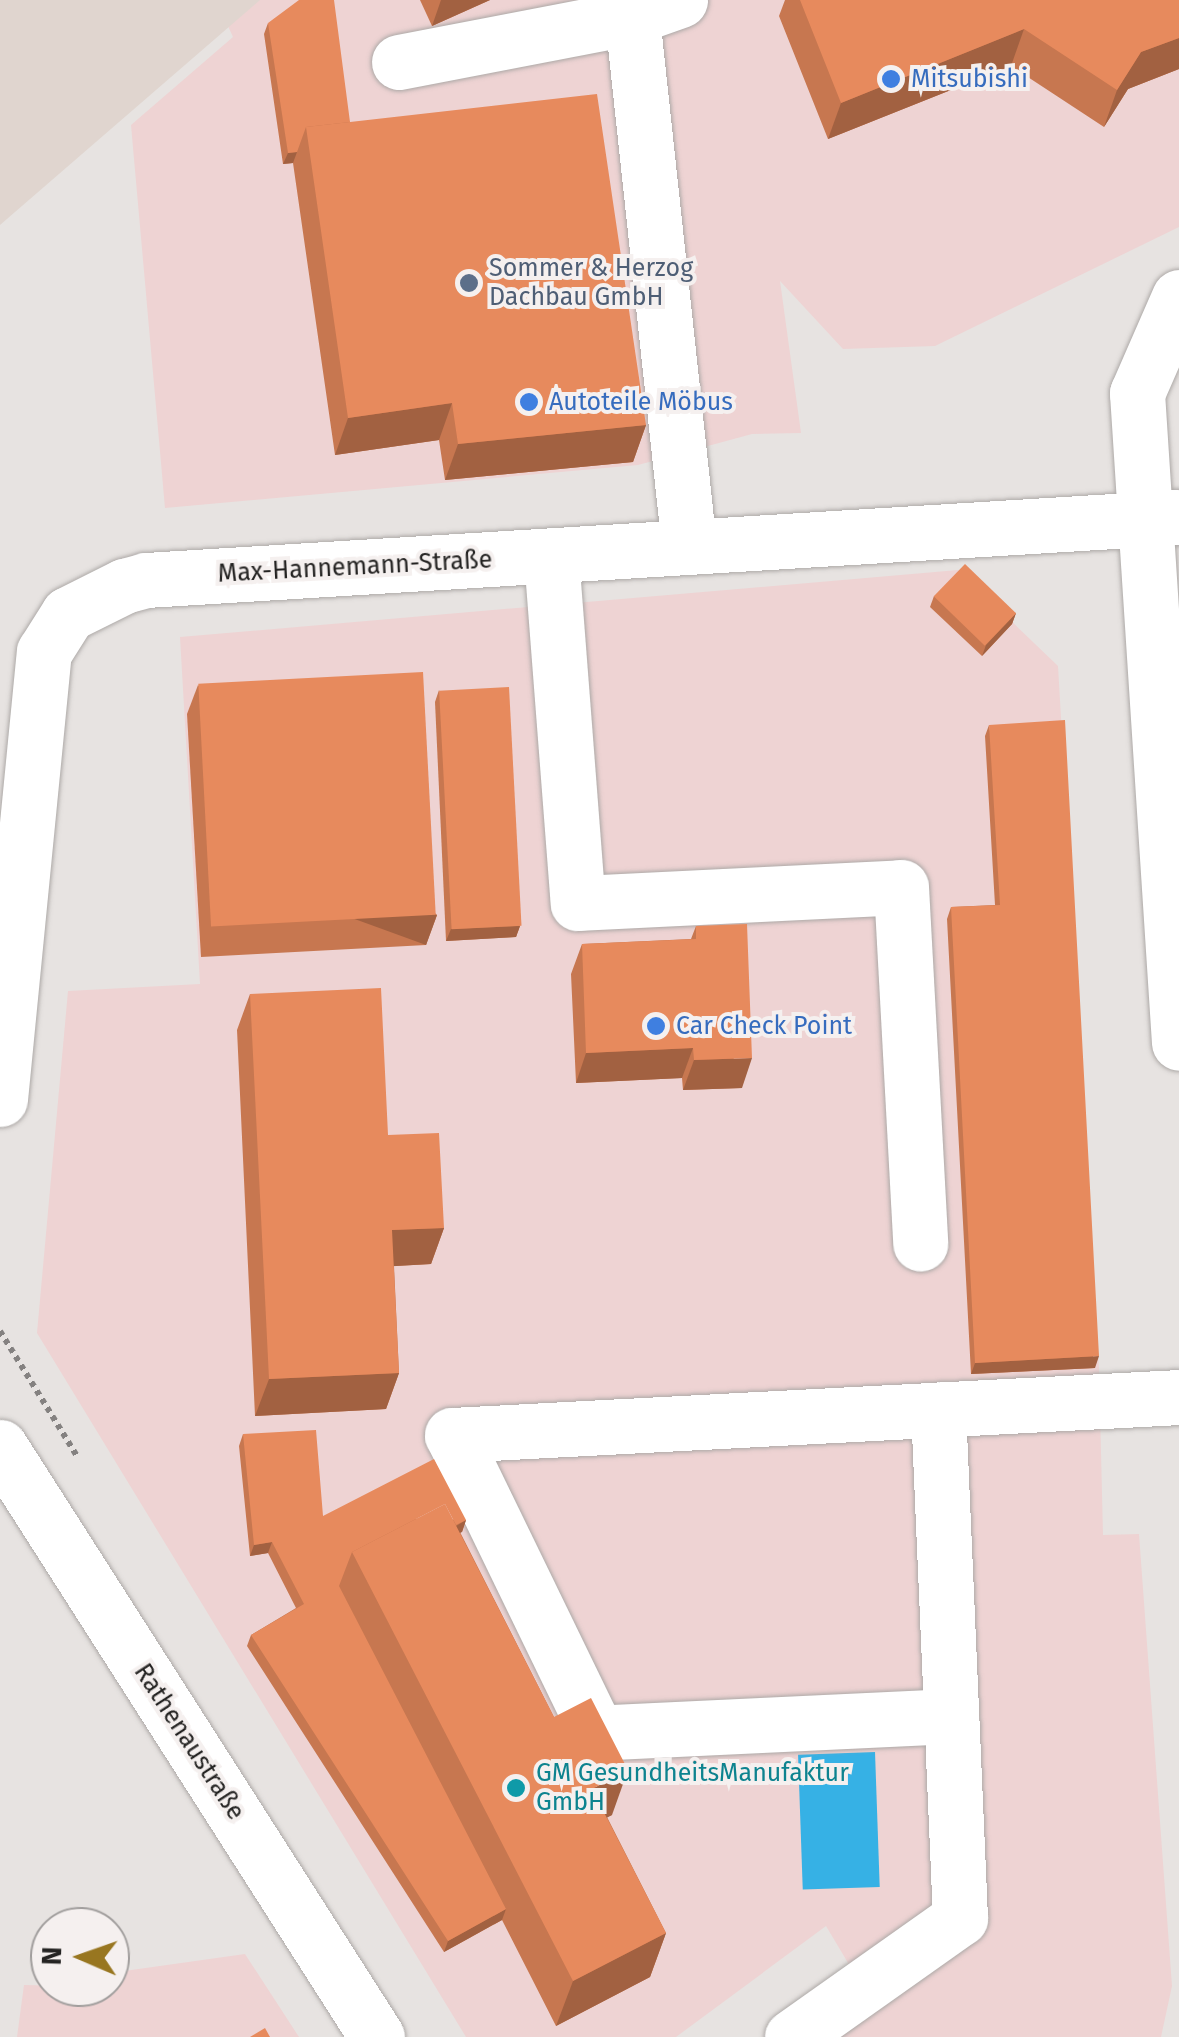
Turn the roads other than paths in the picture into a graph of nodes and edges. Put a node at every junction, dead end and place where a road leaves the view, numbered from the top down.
1 (656, 9) edge
2 (399, 62) dead end
3 (1179, 297) edge
4 (1161, 518) edge
5 (689, 547) junction
6 (551, 556) junction
7 (1172, 801) edge
8 (1179, 1043) edge
9 (0, 1100) edge
10 (920, 1243) dead end
11 (1179, 1397) edge
12 (938, 1409) junction
13 (5, 1465) edge
14 (951, 1716) junction
15 (377, 2037) edge
16 (792, 2037) edge

1 - 2 street
1 - 5 street
3 - 4 street
4 - 5 street, Max-Hannemann-Straße
4 - 7 street
5 - 6 street, Max-Hannemann-Straße
6 - 9 street, Max-Hannemann-Straße
6 - 10 street
7 - 8 street
11 - 12 street
12 - 14 street
12 - 14 street
13 - 15 street, Rathenaustraße
14 - 16 street

